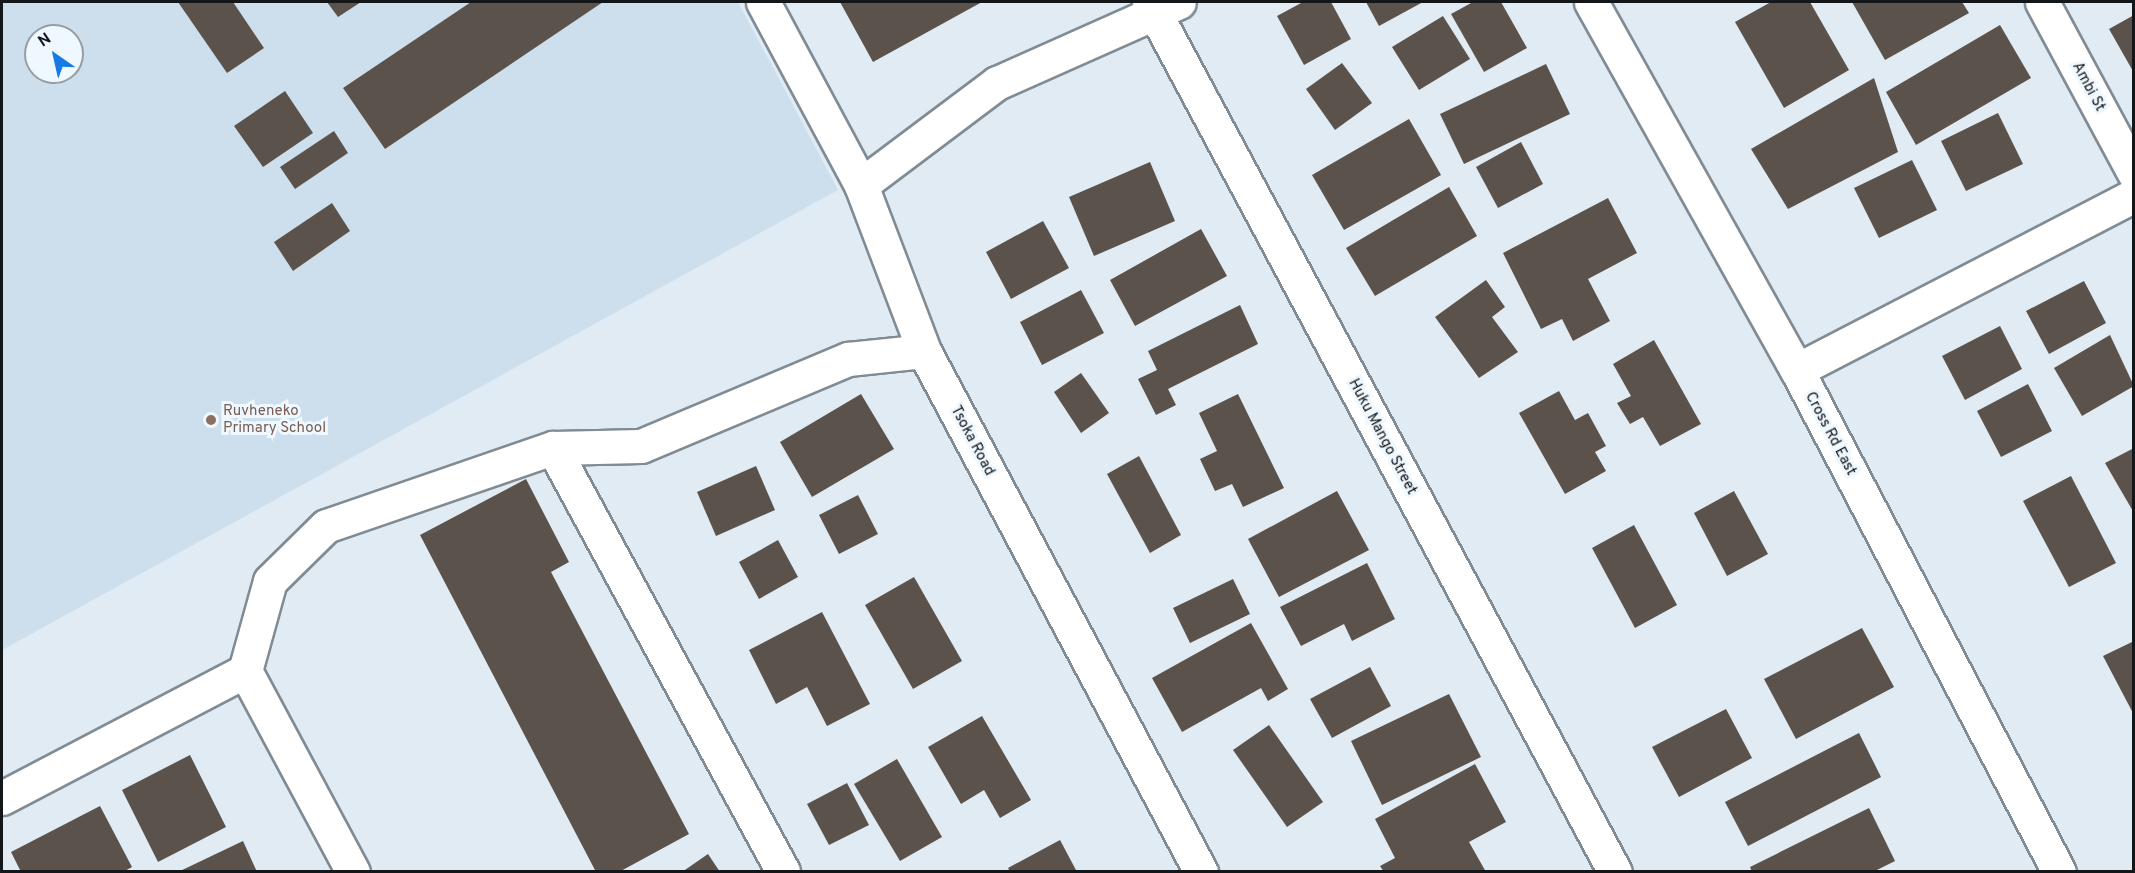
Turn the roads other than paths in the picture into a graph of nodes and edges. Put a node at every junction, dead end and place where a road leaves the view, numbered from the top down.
1 (763, 2) edge
2 (1591, 2) edge
3 (2042, 2) edge
4 (1161, 6) edge
5 (2133, 173) edge
6 (861, 185) junction
7 (2133, 195) edge
8 (924, 351) junction
9 (1797, 370) junction
10 (553, 448) junction
11 (245, 671) junction
12 (2, 798) edge
13 (353, 872) edge
14 (783, 872) edge
15 (1201, 872) edge
16 (1615, 872) edge
17 (2059, 872) edge

1 - 6 street, Tsoka Road
2 - 9 street, Cross Rd East
3 - 5 street, Ambi St
4 - 6 street
4 - 16 street, Huku Mango Street
6 - 8 street, Tsoka Road
7 - 9 street
8 - 10 street
8 - 15 street, Tsoka Road
9 - 17 street, Cross Rd East
10 - 11 street
10 - 14 street
11 - 12 street
11 - 13 street

